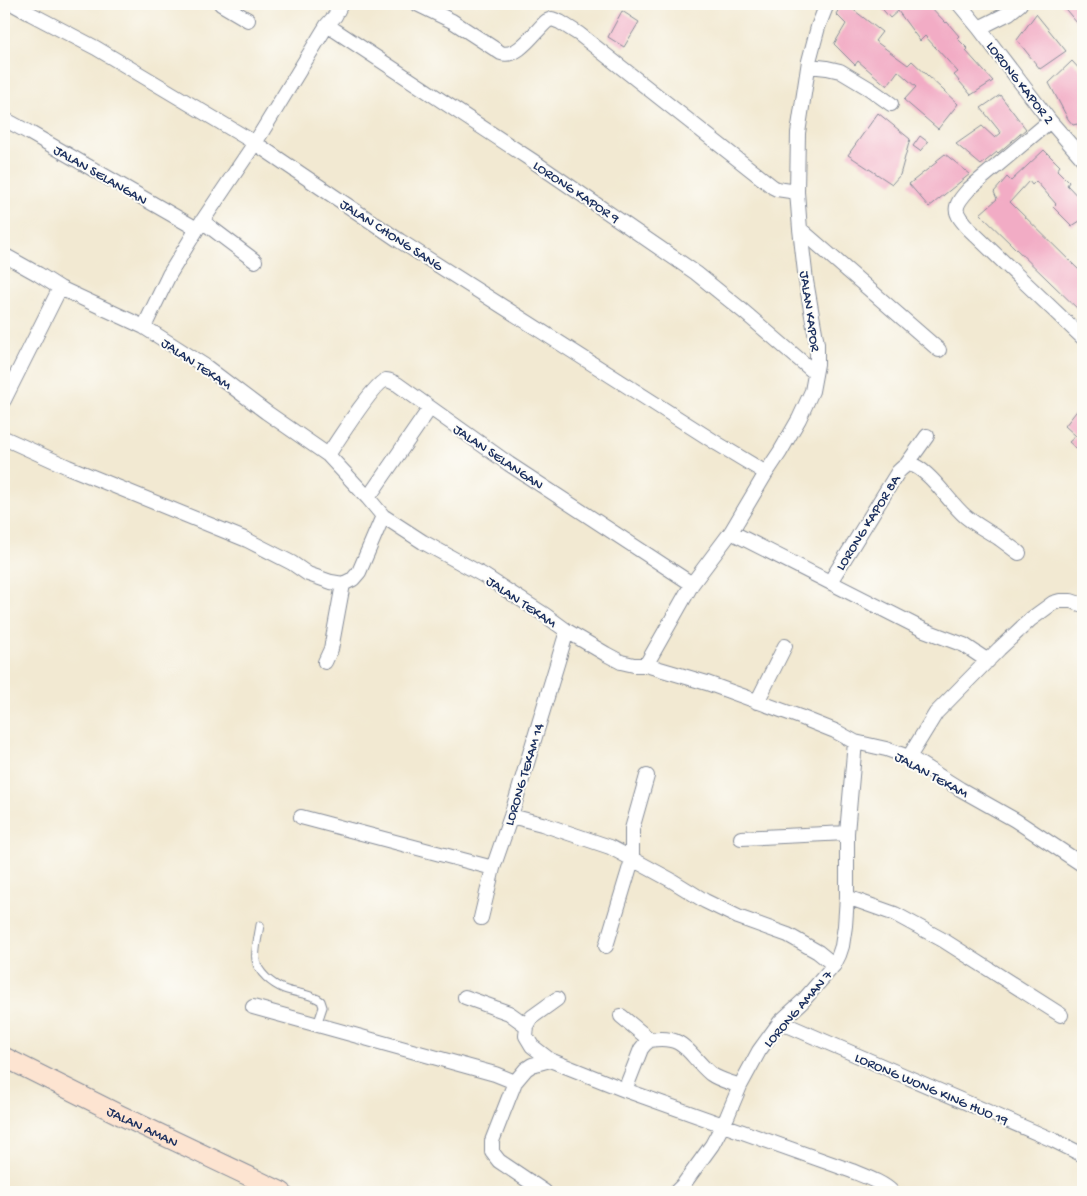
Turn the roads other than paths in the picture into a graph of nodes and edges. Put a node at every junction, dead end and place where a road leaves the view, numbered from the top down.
1 (13, 4) edge
2 (221, 4) edge
3 (341, 4) edge
4 (417, 4) edge
5 (828, 4) edge
6 (959, 4) edge
7 (1020, 4) edge
8 (248, 20) dead end
9 (327, 25) junction
10 (980, 28) junction
11 (808, 66) junction
12 (891, 104) dead end
13 (4, 119) edge
14 (1050, 121) junction
15 (255, 143) junction
16 (1083, 159) edge
17 (797, 192) junction
18 (199, 225) junction
19 (800, 229) junction
20 (4, 255) edge
21 (255, 261) dead end
22 (60, 288) junction
23 (144, 327) junction
24 (1083, 338) edge
25 (939, 350) dead end
26 (815, 373) junction
27 (4, 400) edge
28 (430, 408) junction
29 (927, 436) dead end
30 (4, 438) edge
31 (328, 455) junction
32 (907, 464) junction
33 (766, 473) junction
34 (368, 498) junction
35 (383, 516) junction
36 (731, 532) junction
37 (1019, 553) dead end
38 (830, 582) junction
39 (343, 584) junction
40 (692, 584) junction
41 (1083, 605) edge
42 (567, 631) junction
43 (785, 646) dead end
44 (988, 661) junction
45 (325, 662) dead end
46 (646, 665) junction
47 (757, 702) junction
48 (855, 742) junction
49 (908, 757) junction
50 (647, 776) dead end
51 (511, 816) junction
52 (301, 817) dead end
53 (847, 833) junction
54 (741, 838) dead end
55 (632, 860) junction
56 (1083, 866) edge
57 (493, 868) junction
58 (847, 897) junction
59 (481, 918) dead end
60 (260, 925) dead end
61 (606, 946) dead end
62 (834, 965) junction
63 (465, 997) dead end
64 (557, 999) dead end
65 (253, 1007) dead end
66 (1061, 1015) dead end
67 (621, 1016) dead end
68 (780, 1022) junction
69 (317, 1025) junction
70 (527, 1026) junction
71 (650, 1040) junction
72 (4, 1057) edge
73 (550, 1060) junction
74 (515, 1082) junction
75 (740, 1086) junction
76 (625, 1090) junction
77 (722, 1124) junction
78 (1083, 1156) edge
79 (282, 1192) edge
80 (545, 1192) edge
81 (676, 1192) edge
82 (892, 1192) edge

1 - 15 street, JALAN CHONG SANG
2 - 8 street
3 - 9 street
4 - 17 street
5 - 11 street, JALAN KAPOR
6 - 10 street, LORONG KAPOR 2
7 - 10 street
9 - 15 street
9 - 26 street, LORONG KAPOR 9
10 - 14 street, LORONG KAPOR 2
11 - 12 street
11 - 17 street, JALAN KAPOR
13 - 18 street, JALAN SELANGAN
14 - 16 street, LORONG KAPOR 2
14 - 24 street
15 - 18 street
15 - 33 street, JALAN CHONG SANG
17 - 19 street, JALAN KAPOR
18 - 21 street, JALAN SELANGAN
18 - 23 street
19 - 25 street
19 - 26 street, JALAN KAPOR
20 - 22 street, JALAN TEKAM
22 - 23 street, JALAN TEKAM
22 - 27 street
23 - 31 street, JALAN TEKAM
26 - 33 street, JALAN KAPOR
28 - 31 street, JALAN SELANGAN
28 - 34 street
28 - 40 street, JALAN SELANGAN
29 - 32 street, LORONG KAPOR 8A
30 - 39 street
31 - 34 street, JALAN TEKAM
32 - 37 street, LORONG KAPOR 8A
32 - 38 street, LORONG KAPOR 8A
33 - 36 street, JALAN KAPOR
34 - 35 street, JALAN TEKAM
35 - 39 street
35 - 42 street, JALAN TEKAM
36 - 38 street
36 - 40 street, JALAN KAPOR
38 - 44 street
39 - 45 street
40 - 46 street, JALAN KAPOR
41 - 44 street
42 - 46 street, JALAN TEKAM
42 - 51 street, LORONG TEKAM 14
43 - 47 street
44 - 49 street
46 - 47 street, JALAN TEKAM
47 - 48 street, JALAN TEKAM
48 - 49 street, JALAN TEKAM
48 - 53 street, LORONG AMAN 7
49 - 56 street, JALAN TEKAM
50 - 55 street
51 - 55 street
51 - 57 street, LORONG TEKAM 14
52 - 57 street
53 - 54 street
53 - 58 street, LORONG AMAN 7
55 - 61 street
55 - 62 street
57 - 59 street, LORONG TEKAM 14
58 - 62 street, LORONG AMAN 7
58 - 66 street
60 - 69 lane
62 - 68 street, LORONG AMAN 7
63 - 70 street
64 - 70 street
65 - 69 street
67 - 71 street
68 - 75 street, LORONG AMAN 7
68 - 78 street, LORONG WONG KING HUO 19
69 - 74 street
70 - 73 street
71 - 75 street
71 - 76 street
72 - 79 street, JALAN AMAN
73 - 74 street
73 - 76 street
74 - 80 street
75 - 77 street, LORONG AMAN 7
76 - 77 street
77 - 81 street, LORONG AMAN 7
77 - 82 street

